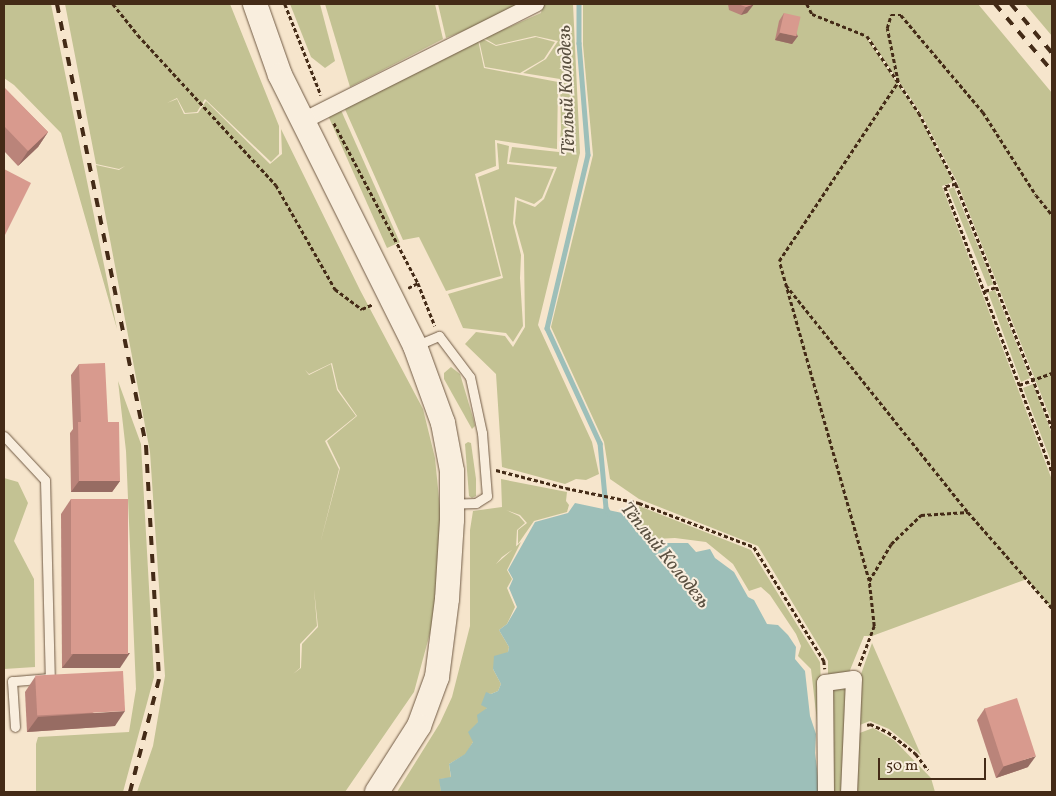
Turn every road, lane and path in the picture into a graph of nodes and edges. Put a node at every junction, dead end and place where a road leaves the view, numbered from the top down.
1 (113, 4) edge
2 (256, 4) edge
3 (285, 4) edge
4 (536, 4) edge
5 (806, 4) edge
6 (898, 82) junction
7 (327, 109) junction
8 (303, 121) junction
9 (956, 184) junction
10 (1052, 215) edge
11 (418, 283) junction
12 (785, 284) junction
13 (996, 287) junction
14 (985, 291) junction
15 (390, 296) junction
16 (439, 336) junction
17 (415, 346) junction
18 (1052, 373) edge
19 (1033, 380) junction
20 (1019, 385) junction
21 (1052, 428) edge
22 (4, 436) edge
23 (484, 467) junction
24 (1052, 472) edge
25 (452, 504) junction
26 (968, 512) junction
27 (869, 581) junction
28 (1052, 608) edge
29 (854, 679) junction
30 (825, 683) junction
31 (15, 727) dead end
32 (852, 733) junction
33 (928, 770) dead end
34 (377, 792) edge
35 (826, 792) edge
36 (849, 792) edge

1 - 15 path
2 - 8 main road
3 - 7 path
4 - 7 street
5 - 6 path
6 - 9 path
6 - 10 path
6 - 12 path
7 - 8 street
7 - 11 path
8 - 15 main road
9 - 13 path
9 - 14 path
11 - 15 path
11 - 16 path
12 - 26 path
12 - 27 path
13 - 14 path
13 - 19 path
14 - 20 path
15 - 17 main road
16 - 17 lane
16 - 23 lane
17 - 25 main road
18 - 19 path
19 - 20 path
19 - 21 path
20 - 24 path
22 - 31 lane
23 - 25 lane
23 - 30 path
25 - 34 main road
26 - 27 path
26 - 28 path
27 - 29 path
29 - 30 street
29 - 32 street
30 - 35 street
32 - 33 path
32 - 36 street

